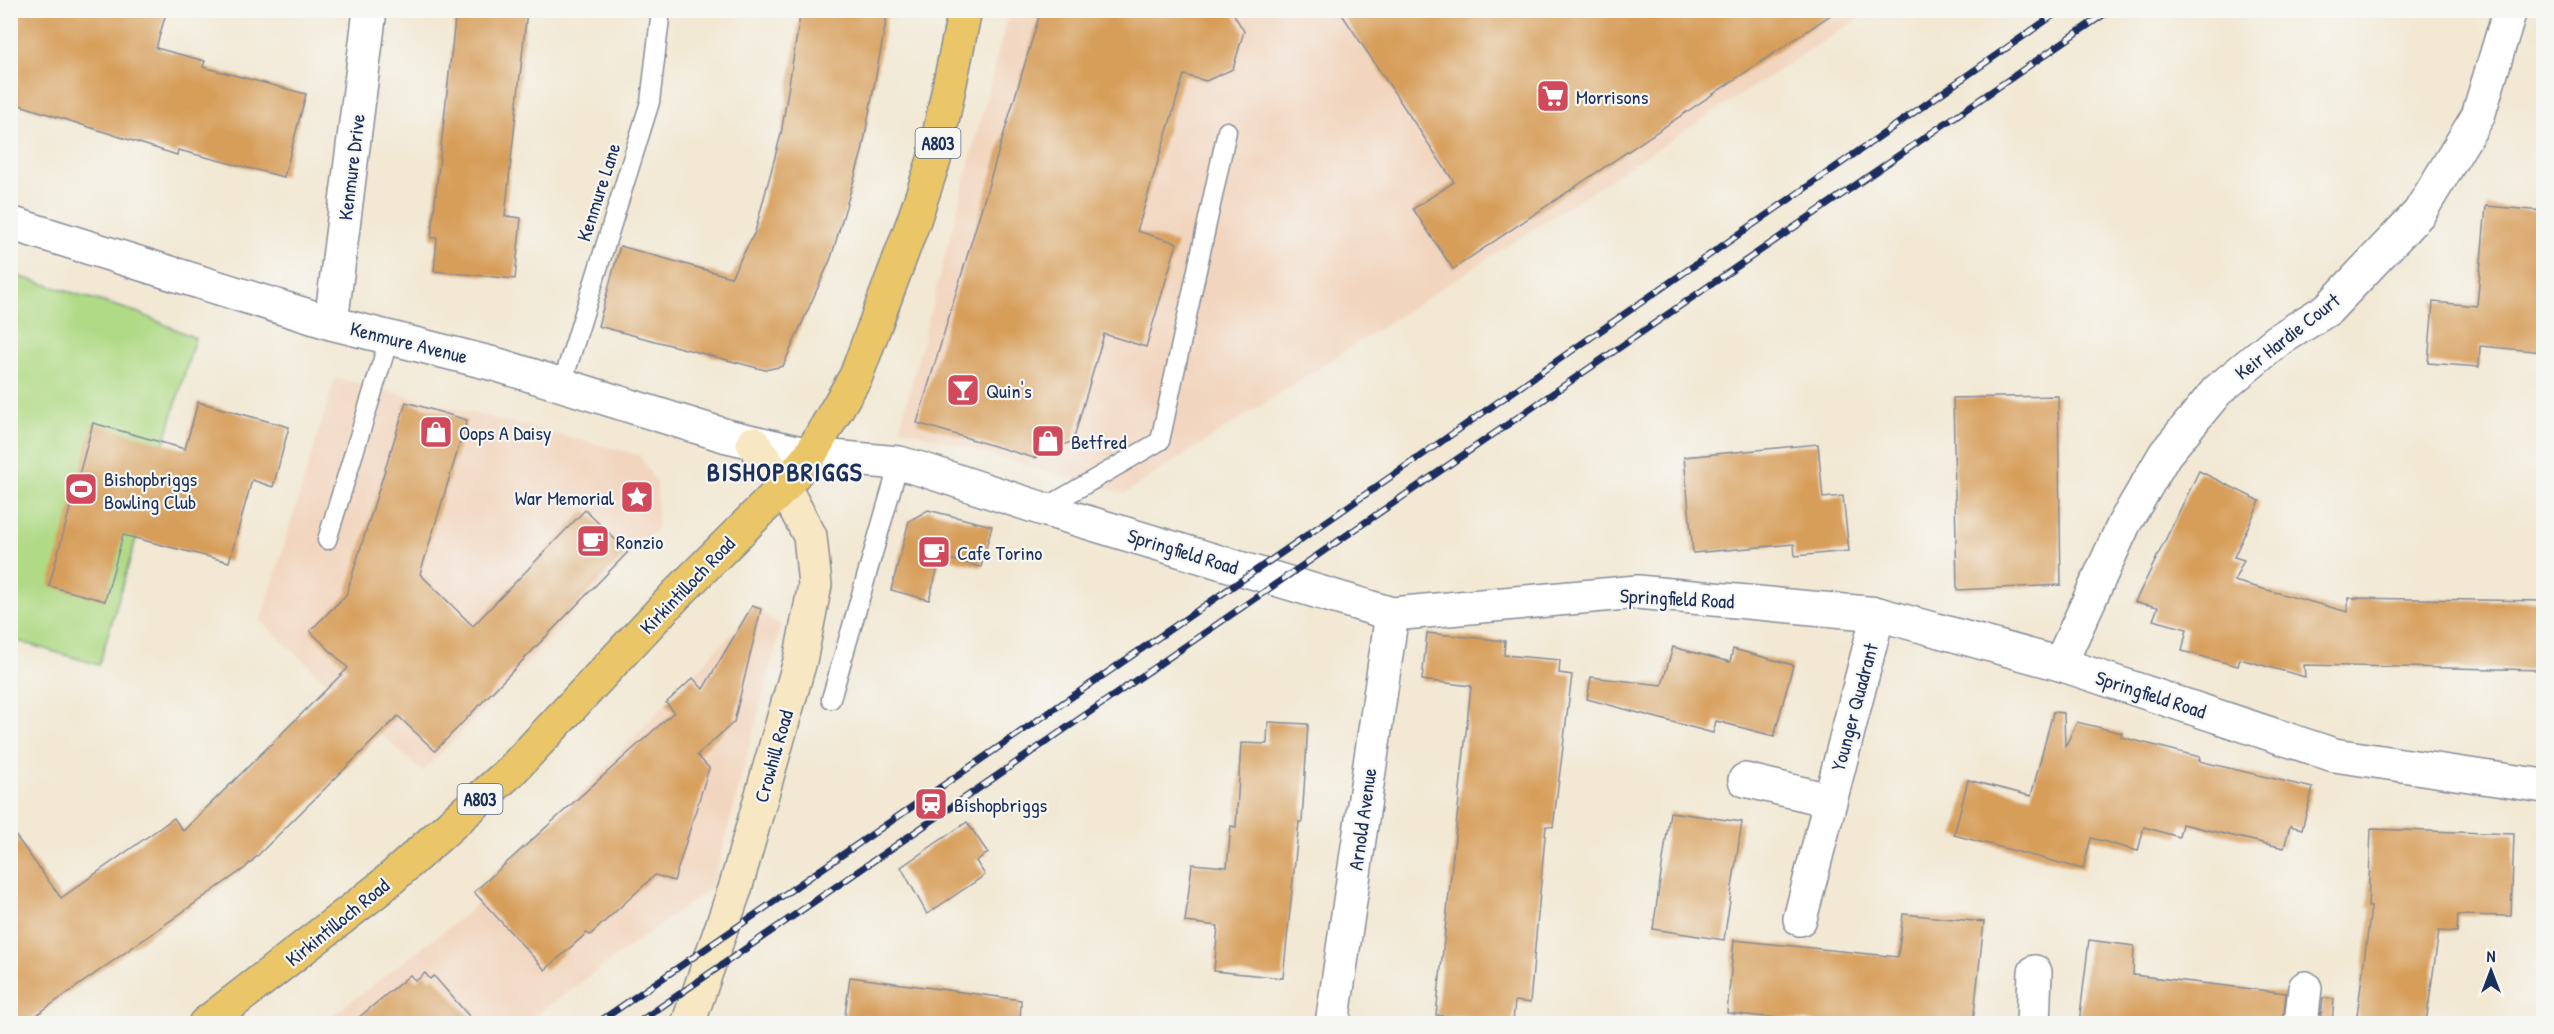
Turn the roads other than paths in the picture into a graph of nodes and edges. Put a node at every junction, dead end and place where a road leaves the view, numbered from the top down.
1 (370, 10) edge
2 (662, 10) edge
3 (965, 10) edge
4 (2510, 10) edge
5 (1227, 131) dead end
6 (10, 223) edge
7 (331, 323) junction
8 (390, 336) junction
9 (562, 384) junction
10 (753, 443) junction
11 (810, 455) junction
12 (899, 463) junction
13 (784, 487) junction
14 (1043, 509) junction
15 (327, 540) dead end
16 (1392, 614) junction
17 (1878, 614) junction
18 (2060, 664) junction
19 (831, 699) dead end
20 (1745, 780) dead end
21 (2544, 786) edge
22 (1829, 800) junction
23 (1800, 919) dead end
24 (2035, 972) dead end
25 (2304, 988) dead end
26 (205, 1023) edge
27 (688, 1023) edge
28 (1332, 1023) edge
29 (2032, 1023) edge
30 (2301, 1023) edge

1 - 7 street, Kenmure Drive
2 - 9 lane, Kenmure Lane
3 - 11 main road, Kirkintilloch Road / A803
4 - 18 street, Keir Hardie Court
5 - 14 lane
6 - 7 street, Kenmure Avenue
7 - 8 street, Kenmure Avenue
8 - 9 street, Kenmure Avenue
8 - 15 lane
9 - 10 street, Kenmure Avenue
10 - 11 street, Kenmure Avenue
10 - 13 street, Crowhill Road
11 - 12 street, Springfield Road
11 - 13 main road, Kirkintilloch Road / A803
12 - 14 street, Springfield Road
12 - 19 lane
13 - 26 main road, Kirkintilloch Road / A803
13 - 27 street, Crowhill Road
14 - 16 street, Springfield Road
16 - 17 street, Springfield Road
16 - 28 street, Arnold Avenue
17 - 18 street, Springfield Road
17 - 22 street, Younger Quadrant
18 - 21 street, Springfield Road
20 - 22 street
22 - 23 street, Younger Quadrant
24 - 29 street
25 - 30 street

